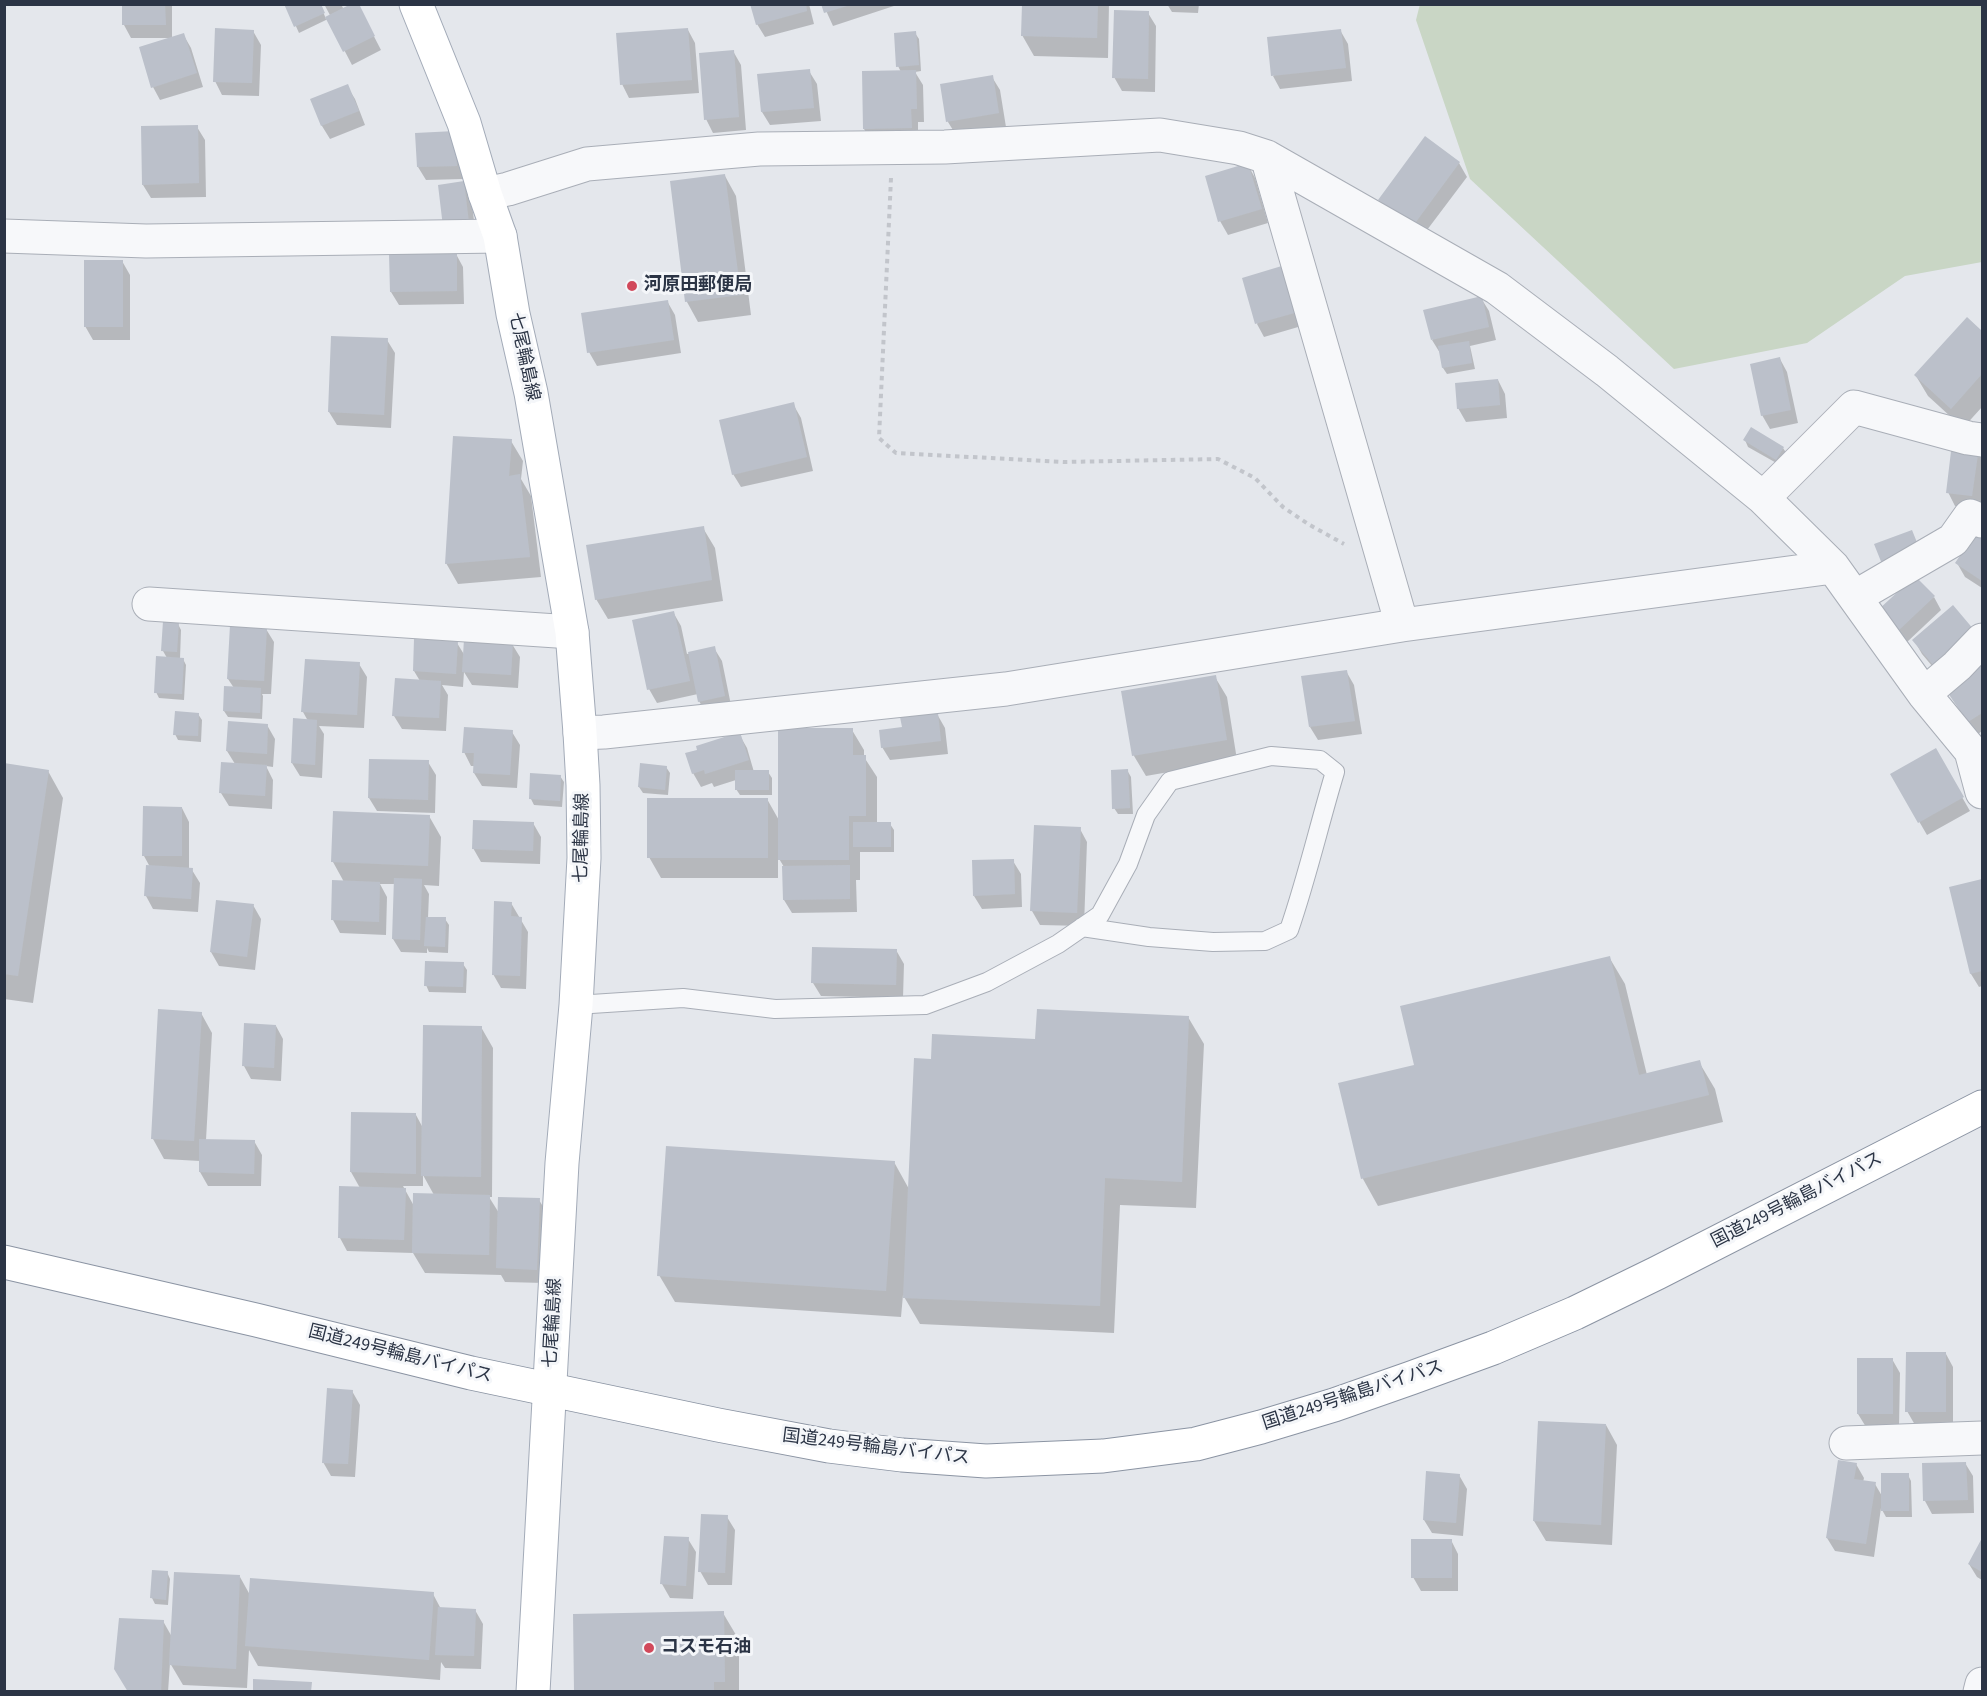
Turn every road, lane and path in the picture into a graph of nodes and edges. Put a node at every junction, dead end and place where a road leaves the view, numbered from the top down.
1 (416, 4) edge
2 (893, 148) junction
3 (1267, 157) junction
4 (485, 194) junction
5 (4, 236) edge
6 (500, 236) junction
7 (1983, 440) edge
8 (1763, 498) junction
9 (1983, 521) edge
10 (1833, 567) junction
11 (1388, 575) junction
12 (1855, 597) junction
13 (148, 604) dead end
14 (1402, 625) junction
15 (572, 632) junction
16 (1983, 640) edge
17 (1924, 694) junction
18 (580, 733) junction
19 (1983, 792) edge
20 (1082, 927) junction
21 (576, 1005) junction
22 (1983, 1107) edge
23 (4, 1262) edge
24 (551, 1389) junction
25 (1983, 1438) edge
26 (1846, 1443) dead end
27 (1983, 1684) edge
28 (533, 1692) edge
29 (1980, 1692) edge

1 - 4 main road, 七尾輪島線
2 - 3 street
2 - 4 street
2 - 11 path
3 - 8 street
3 - 11 street
4 - 6 main road, 七尾輪島線
5 - 6 street
6 - 15 main road, 七尾輪島線
7 - 8 street
8 - 10 street
9 - 12 street
10 - 12 street
10 - 14 street
11 - 14 street
12 - 17 street
13 - 15 street
14 - 18 street
15 - 18 main road, 七尾輪島線
16 - 17 street
17 - 19 street
18 - 21 main road, 七尾輪島線
20 - 20 lane
20 - 21 lane
21 - 24 main road, 七尾輪島線
22 - 24 main road, 国道249号輪島バイパス
23 - 24 main road, 国道249号輪島バイパス
24 - 28 main road, 七尾輪島線
25 - 26 street
27 - 29 street

